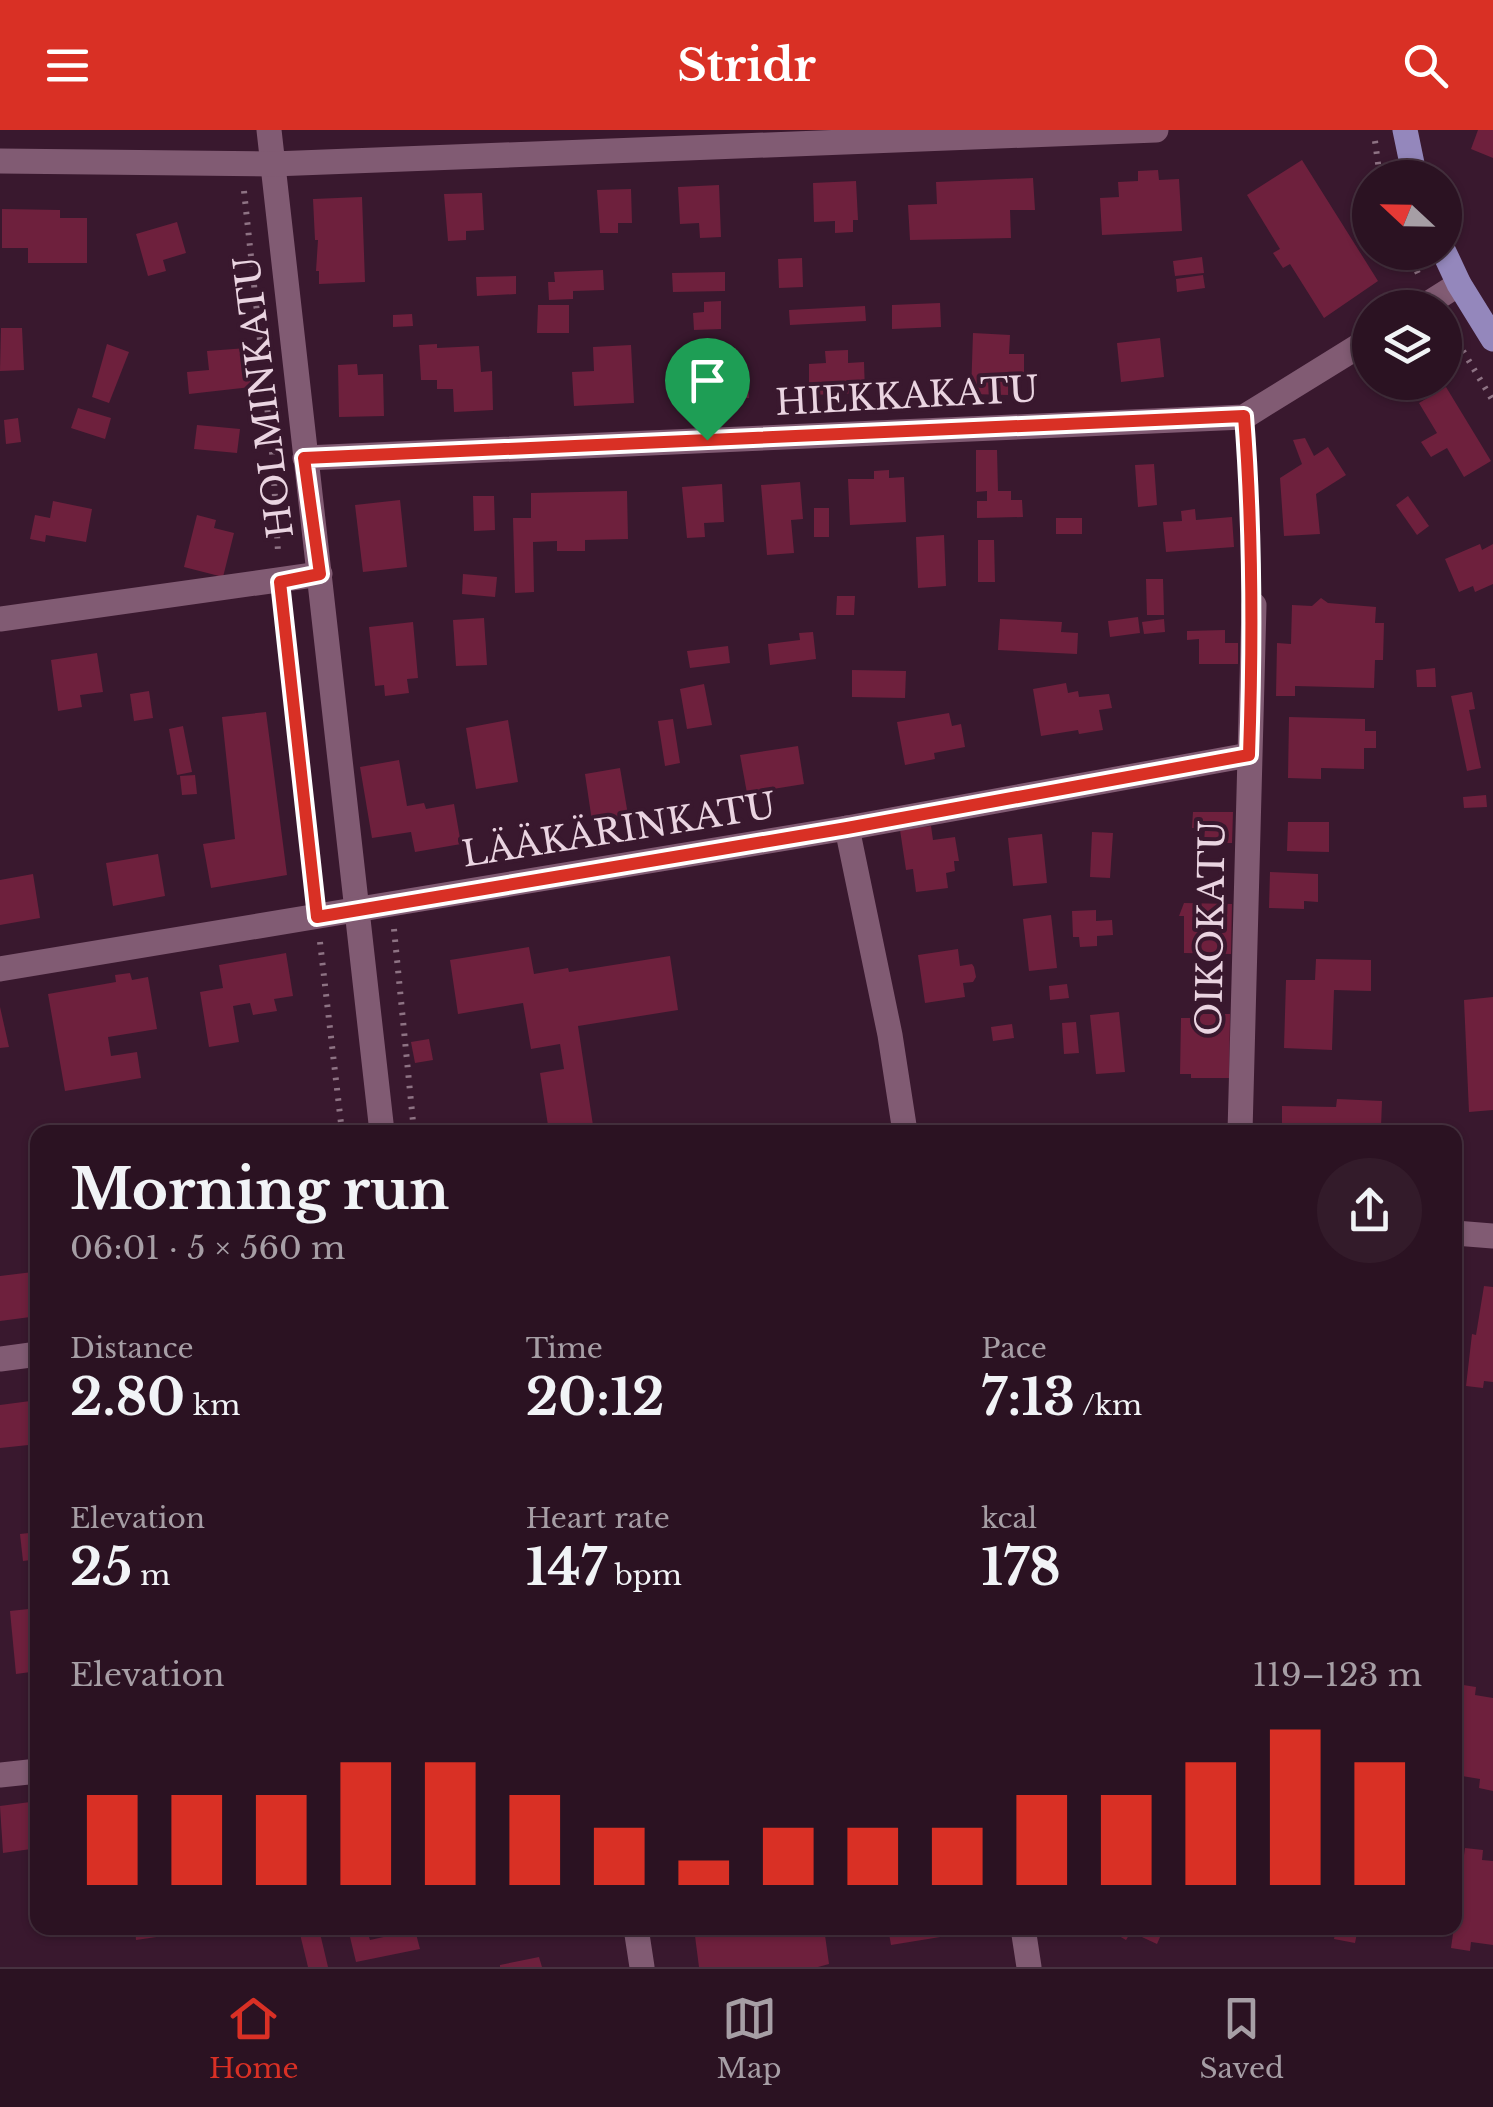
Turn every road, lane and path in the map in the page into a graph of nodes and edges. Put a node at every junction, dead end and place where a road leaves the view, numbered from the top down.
1 (270, 130) edge
2 (1156, 130) edge
3 (1374, 130) edge
4 (1406, 130) edge
5 (1378, 160) edge
6 (1412, 160) edge
7 (0, 162) edge
8 (240, 164) junction
9 (273, 164) junction
10 (1452, 270) edge
11 (1459, 284) junction
12 (1449, 290) edge
13 (1493, 339) edge
14 (1352, 350) edge
15 (1462, 350) edge
16 (1493, 402) edge
17 (1244, 416) junction
18 (304, 458) junction
19 (320, 574) junction
20 (280, 582) junction
21 (1254, 604) joint
22 (0, 620) edge
23 (1249, 755) junction
24 (847, 828) junction
25 (391, 903) junction
26 (357, 909) junction
27 (317, 917) junction
28 (0, 969) edge
29 (341, 1125) edge
30 (381, 1125) edge
31 (413, 1125) edge
32 (903, 1125) edge
33 (1240, 1125) edge
34 (1462, 1234) edge
35 (1493, 1236) edge
36 (30, 1355) edge
37 (0, 1359) edge
38 (30, 1771) edge
39 (0, 1774) edge
40 (637, 1935) edge
41 (1024, 1935) edge
42 (642, 1967) edge
43 (1029, 1967) edge

1 - 9 street, HOLMINKATU
2 - 9 street
3 - 5 path
4 - 6 main road
7 - 8 street
8 - 9 street
8 - 20 path
9 - 18 street, HOLMINKATU
10 - 11 main road
11 - 12 street
11 - 13 main road
14 - 17 street, HIEKKAKATU
15 - 16 path
17 - 18 street, HIEKKAKATU
17 - 21 path
18 - 19 street, HOLMINKATU
19 - 20 street
19 - 26 street, HOLMINKATU
20 - 22 street
20 - 27 path
21 - 23 street, OIKOKATU
23 - 24 street, LÄÄKÄRINKATU
23 - 33 street, OIKOKATU
24 - 25 street, LÄÄKÄRINKATU
24 - 32 street
25 - 26 street, LÄÄKÄRINKATU
25 - 31 path
26 - 27 street, LÄÄKÄRINKATU
26 - 30 street, HOLMINKATU
27 - 28 street, LÄÄKÄRINKATU
27 - 29 path
34 - 35 street
36 - 37 street
38 - 39 street
40 - 42 street
41 - 43 street

